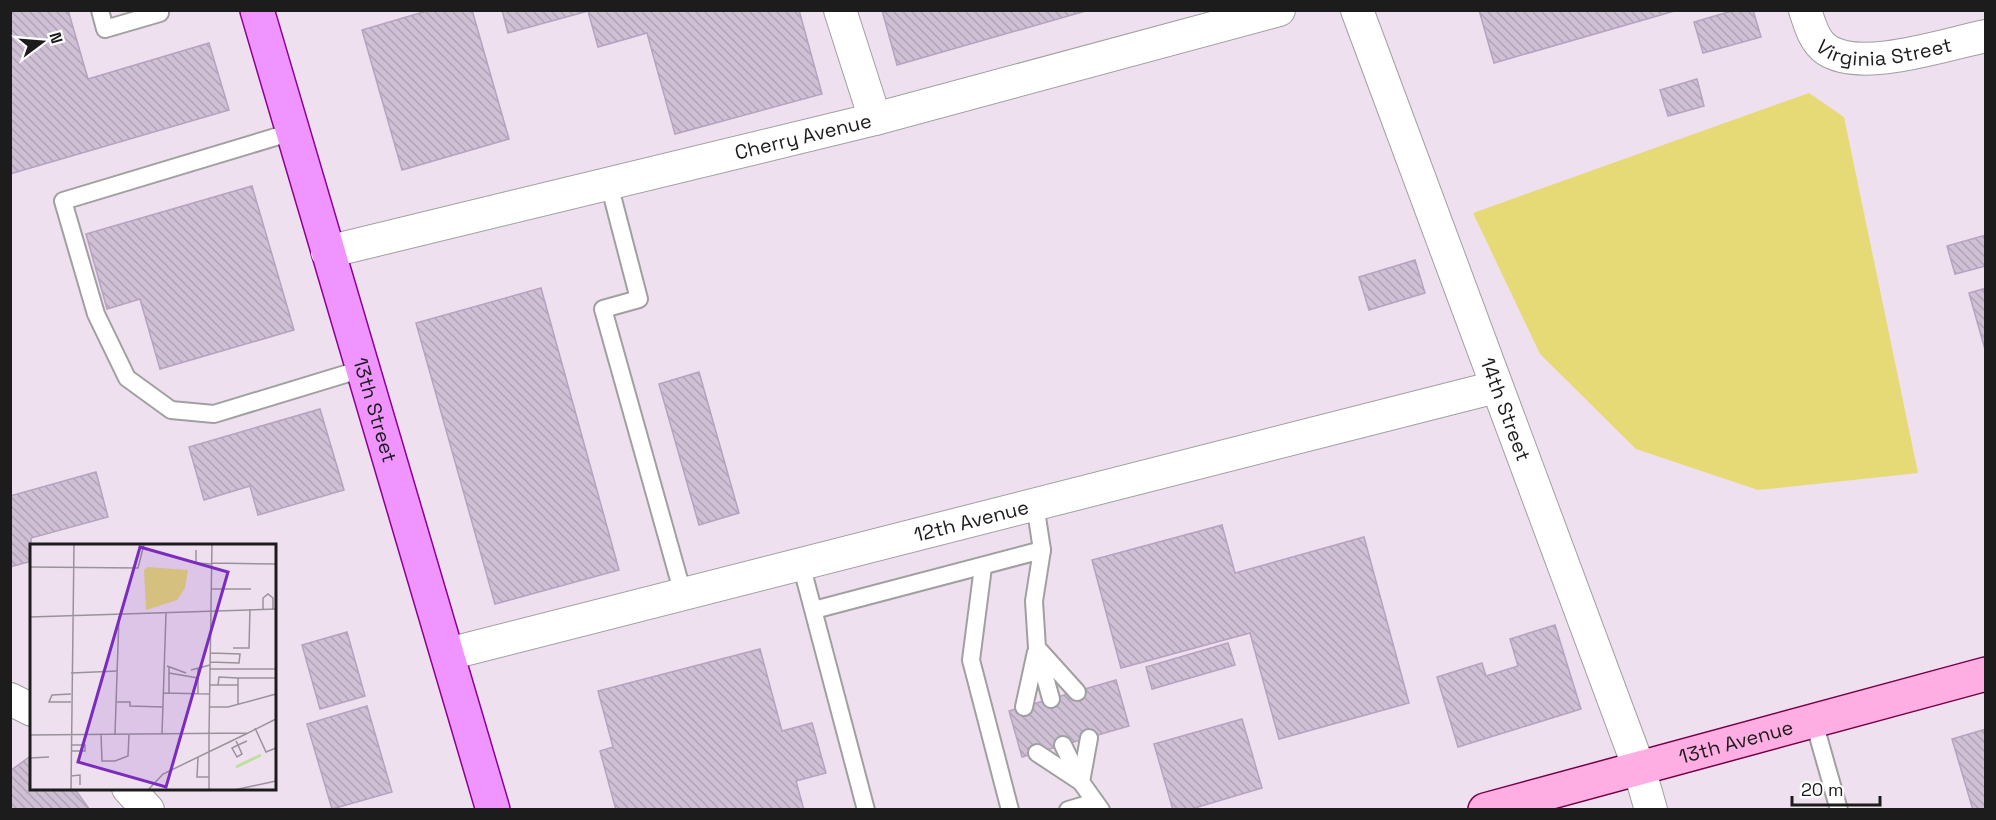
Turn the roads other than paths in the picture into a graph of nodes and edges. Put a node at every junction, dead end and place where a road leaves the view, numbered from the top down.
1 (100, 10) edge
2 (159, 10) edge
3 (257, 10) edge
4 (840, 10) edge
5 (1279, 10) edge
6 (1357, 10) edge
7 (1805, 10) edge
8 (1986, 36) edge
9 (875, 119) junction
10 (292, 132) junction
11 (609, 183) junction
12 (327, 252) junction
13 (362, 369) junction
14 (1496, 387) junction
15 (1035, 504) junction
16 (1042, 550) junction
17 (801, 564) junction
18 (983, 567) junction
19 (683, 594) junction
20 (813, 610) junction
21 (1037, 648) junction
22 (448, 654) junction
23 (1986, 674) edge
24 (1077, 692) dead end
25 (10, 699) edge
26 (1051, 699) dead end
27 (1024, 707) dead end
28 (30, 709) edge
29 (1814, 722) junction
30 (1089, 738) dead end
31 (1064, 745) dead end
32 (1037, 753) dead end
33 (1639, 768) junction
34 (1081, 782) junction
35 (129, 790) edge
36 (1098, 806) edge
37 (148, 810) edge
38 (493, 810) edge
39 (866, 810) edge
40 (1010, 810) edge
41 (1068, 810) edge
42 (1485, 810) edge
43 (1652, 810) edge
44 (1839, 810) edge

1 - 2 lane
3 - 10 main road, 13th Street
4 - 9 street
5 - 9 street, Cherry Avenue
6 - 14 street, 14th Street
7 - 8 street, Virginia Street
9 - 11 street, Cherry Avenue
10 - 12 main road, 13th Street
10 - 13 lane
11 - 12 street, Cherry Avenue
11 - 19 lane
12 - 13 main road, 13th Street
13 - 22 main road, 13th Street
14 - 15 street, 12th Avenue
14 - 33 street, 14th Street
15 - 16 lane
15 - 17 street, 12th Avenue
16 - 18 lane
16 - 21 lane
17 - 19 street, 12th Avenue
17 - 20 lane
18 - 20 lane
18 - 40 lane
19 - 22 street, 12th Avenue
20 - 39 lane
21 - 24 lane
21 - 26 lane
21 - 27 lane
22 - 38 main road, 13th Street
23 - 29 street, 13th Avenue
25 - 28 street
29 - 33 street, 13th Avenue
29 - 44 lane
30 - 34 lane
31 - 34 lane
32 - 34 lane
33 - 42 street, 13th Avenue
33 - 43 street, 14th Street
34 - 36 lane
35 - 37 street
36 - 41 lane

